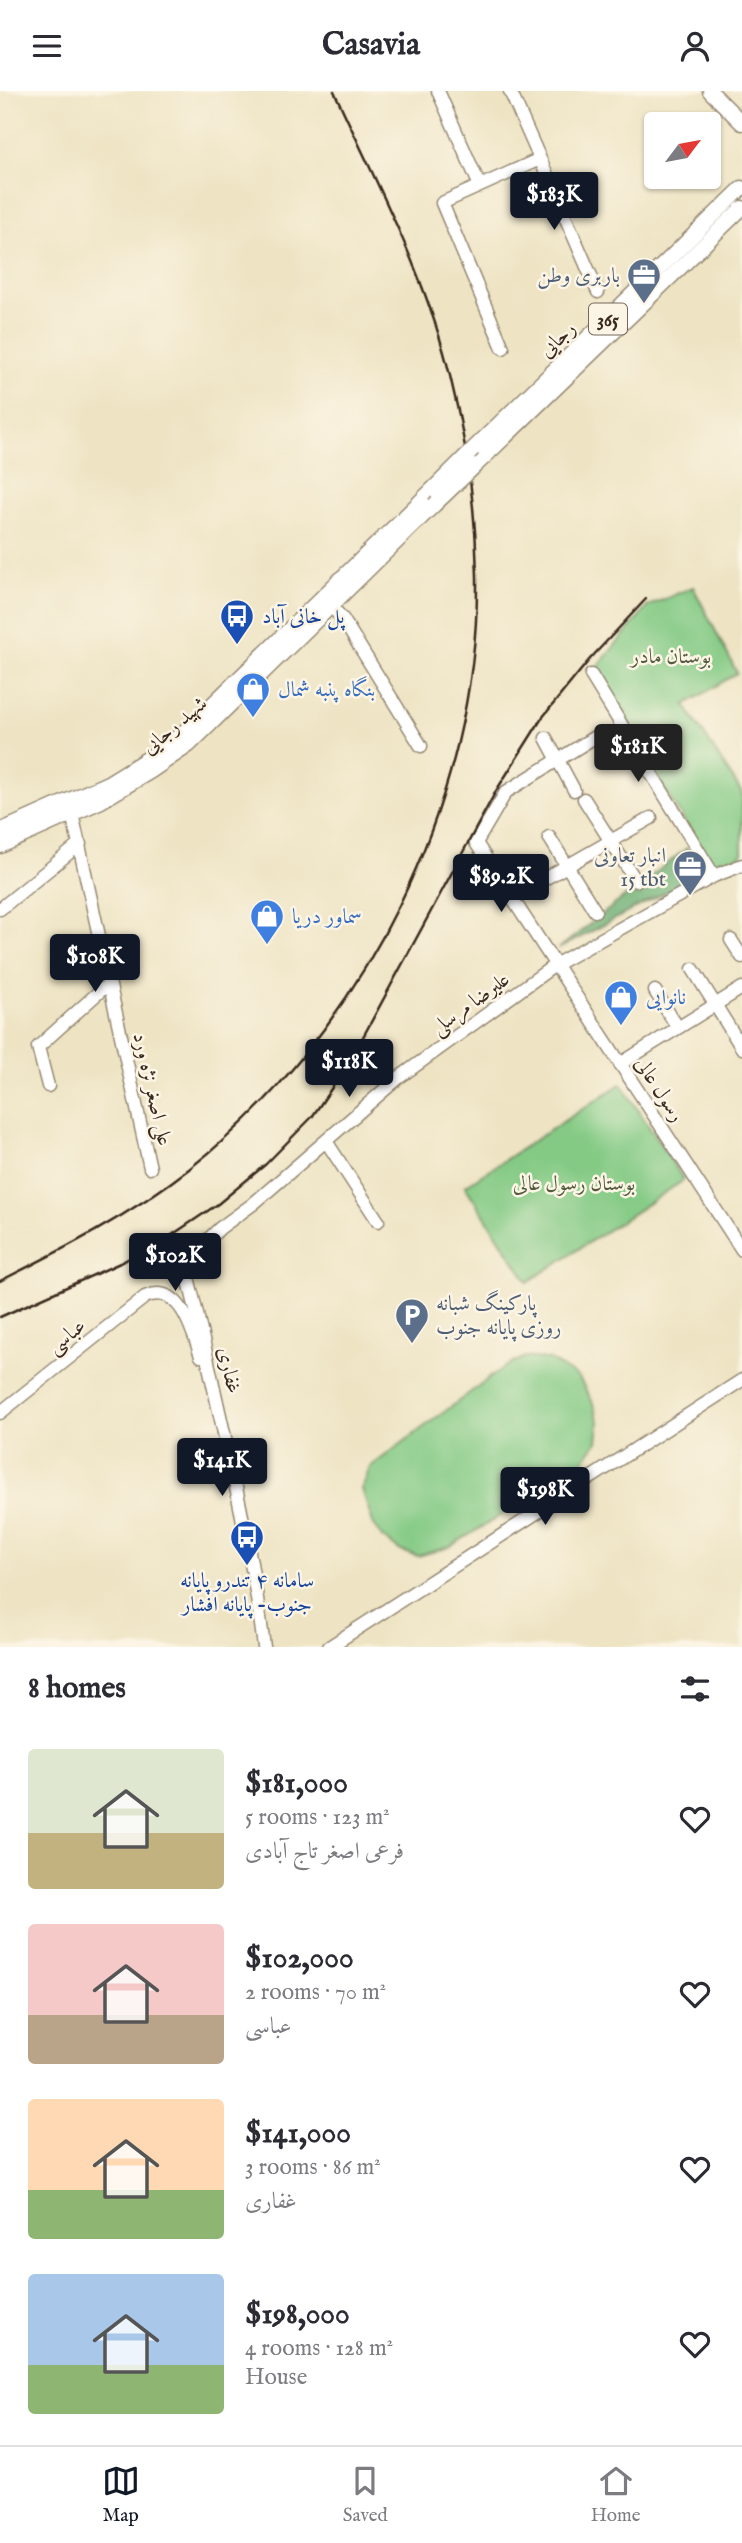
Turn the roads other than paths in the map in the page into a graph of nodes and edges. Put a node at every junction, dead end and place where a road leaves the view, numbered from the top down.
1 (438, 91) edge
2 (510, 91) edge
3 (710, 91) edge
4 (740, 123) edge
5 (540, 159) junction
6 (480, 186) junction
7 (742, 188) edge
8 (742, 208) edge
9 (598, 292) dead end
10 (503, 348) dead end
11 (432, 490) joint
12 (434, 505) joint
13 (331, 606) junction
14 (591, 675) dead end
15 (598, 735) dead end
16 (546, 738) dead end
17 (421, 746) dead end
18 (558, 760) junction
19 (574, 790) dead end
20 (584, 799) dead end
21 (71, 807) junction
22 (651, 818) dead end
23 (0, 831) edge
24 (549, 837) dead end
25 (611, 841) junction
26 (80, 844) junction
27 (0, 846) edge
28 (566, 867) junction
29 (741, 867) edge
30 (714, 876) junction
31 (636, 881) dead end
32 (511, 898) junction
33 (0, 909) edge
34 (595, 911) dead end
35 (731, 940) dead end
36 (742, 957) edge
37 (555, 965) junction
38 (693, 969) dead end
39 (109, 983) junction
40 (742, 988) edge
41 (655, 991) dead end
42 (715, 1005) junction
43 (678, 1028) junction
44 (742, 1048) edge
45 (621, 1064) junction
46 (48, 1086) dead end
47 (326, 1141) junction
48 (150, 1168) dead end
49 (378, 1221) dead end
50 (742, 1250) edge
51 (185, 1266) joint
52 (742, 1380) edge
53 (216, 1399) junction
54 (0, 1413) edge
55 (264, 1647) edge
56 (329, 1647) edge

1 - 6 street
2 - 5 street
3 - 4 main road
5 - 6 street
5 - 9 street
6 - 10 street
7 - 11 main road, رجایی / 365, bridge
8 - 12 main road, رجایی / 365, bridge
11 - 21 main road, شهید رجایی / 365
12 - 13 main road, شهید رجایی / 365
13 - 17 street
13 - 21 main road, شهید رجایی / 365
14 - 30 street
15 - 18 street
16 - 18 street
18 - 19 street
18 - 32 street, رسول عالی
20 - 25 street
21 - 23 main road, شهید رجایی / 365
21 - 26 street, علی اصغر نژه ورد
21 - 27 main road, شهید رجایی / 365
22 - 25 street
24 - 28 street
25 - 28 street
25 - 31 street
26 - 33 street
26 - 39 street, علی اصغر نژه ورد
28 - 32 street
28 - 34 street
29 - 30 street, علیرضا مرسلی
30 - 37 street, علیرضا مرسلی
32 - 37 street, رسول عالی
35 - 36 street
37 - 45 street, رسول عالی
37 - 47 street, علیرضا مرسلی
38 - 42 street
39 - 46 street
39 - 48 street, علی اصغر نژه ورد
40 - 42 street
41 - 43 street
42 - 43 street
42 - 44 street
43 - 45 street
45 - 50 street, رسول عالی
47 - 49 street
47 - 51 street, علیرضا مرسلی
51 - 53 street, غفاری
52 - 56 street
53 - 54 street, عباسی
53 - 55 street, غفاری

